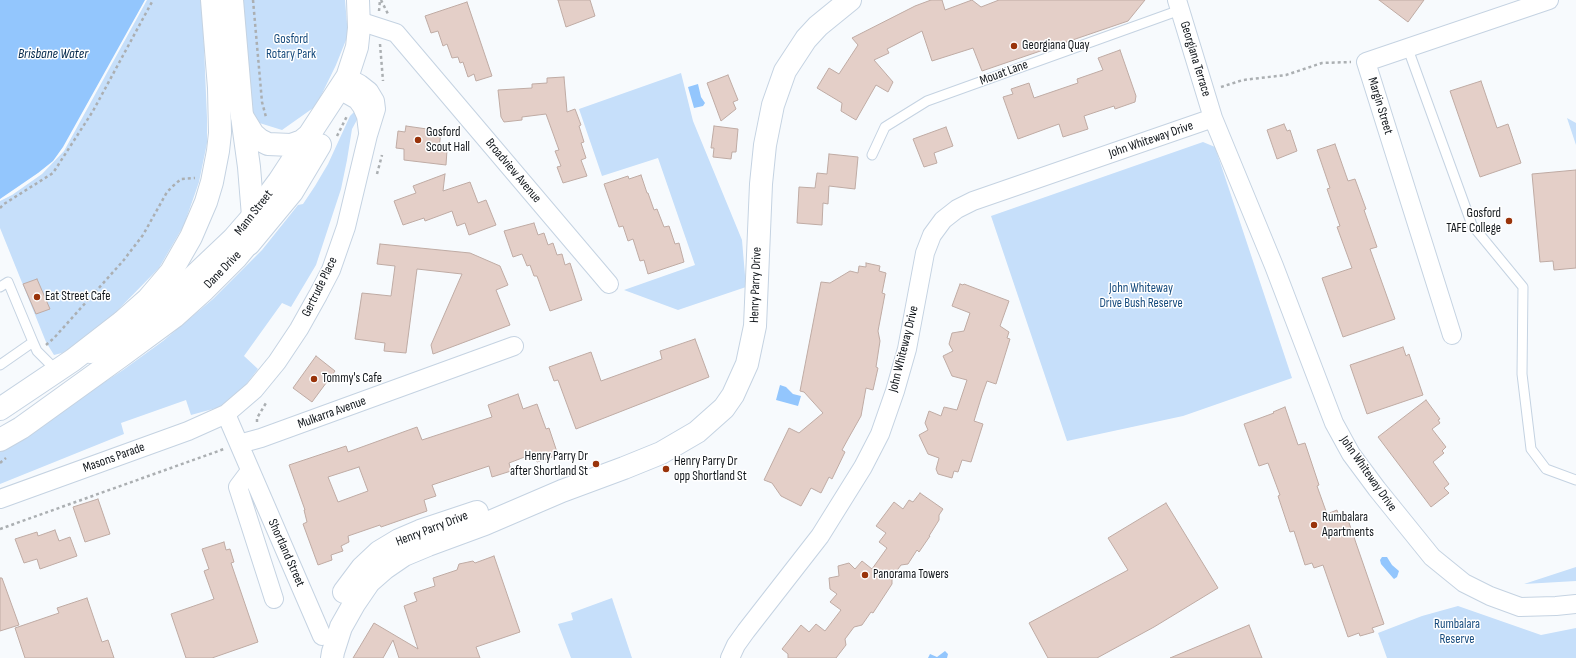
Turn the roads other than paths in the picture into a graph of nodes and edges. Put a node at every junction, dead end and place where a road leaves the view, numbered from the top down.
1 (212, 0) edge
2 (232, 0) edge
3 (850, 0) edge
4 (1549, 0) edge
5 (1178, 5) edge
6 (359, 10) edge
7 (1408, 49) junction
8 (344, 85) junction
9 (242, 116) junction
10 (1214, 118) junction
11 (308, 136) junction
12 (872, 156) dead end
13 (253, 216) junction
14 (236, 258) junction
15 (609, 284) dead end
16 (0, 287) edge
17 (1452, 335) dead end
18 (33, 342) junction
19 (514, 346) dead end
20 (0, 365) edge
21 (65, 366) junction
22 (0, 409) edge
23 (226, 414) junction
24 (0, 440) edge
25 (239, 444) junction
26 (250, 471) junction
27 (1576, 480) edge
28 (562, 491) junction
29 (0, 499) edge
30 (274, 599) dead end
31 (1576, 604) edge
32 (322, 636) junction
33 (318, 658) edge
34 (332, 658) edge
35 (730, 658) edge

1 - 21 main road
2 - 9 main road, Dane Drive
3 - 28 main road, Henry Parry Drive
4 - 7 street, Margin Street
5 - 10 street, Georgiana Terrace
5 - 12 lane, Mouat Lane
6 - 8 main road, Mann Street
6 - 15 street, Broadview Avenue
7 - 17 street, Margin Street
7 - 27 lane
8 - 11 main road, Mann Street
8 - 14 main road, Mann Street
8 - 23 street, Gertrude Place
9 - 11 main road
9 - 13 main road, Dane Drive
10 - 31 street, John Whiteway Drive
10 - 35 street, John Whiteway Drive
11 - 13 main road, Mann Street
13 - 14 main road, Dane Drive
13 - 21 main road, Mann Street
14 - 24 main road, Dane Drive
16 - 18 lane
18 - 20 lane
18 - 21 lane
19 - 25 street, Mulkarra Avenue
21 - 22 main road
23 - 25 street, Shortland Street
23 - 29 street, Masons Parade
25 - 26 street, Shortland Street
26 - 30 street, Shortland Street
26 - 32 street, Shortland Street
28 - 32 main road, Henry Parry Drive
28 - 34 main road, Henry Parry Drive
32 - 33 main road, Henry Parry Drive

